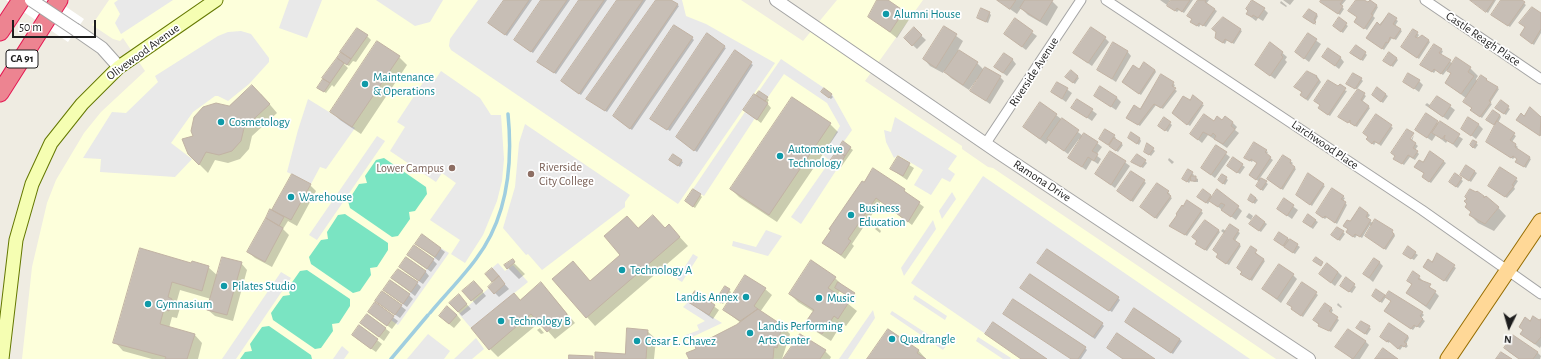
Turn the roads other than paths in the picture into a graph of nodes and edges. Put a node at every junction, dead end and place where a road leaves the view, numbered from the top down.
1 (21, 0) edge
2 (31, 0) edge
3 (59, 0) edge
4 (216, 0) edge
5 (776, 0) edge
6 (1081, 0) edge
7 (1106, 0) edge
8 (1425, 0) edge
9 (0, 32) edge
10 (119, 67) junction
11 (1541, 78) edge
12 (0, 93) edge
13 (986, 143) junction
14 (1541, 221) edge
15 (1507, 271) junction
16 (1541, 294) edge
17 (2, 359) edge
18 (1309, 359) edge
19 (1448, 359) edge

1 - 9 highway
2 - 10 street, bridge
3 - 12 highway, CA 91
4 - 10 main road, Olivewood Avenue
5 - 13 street, Ramona Drive
6 - 13 street, Riverside Avenue
7 - 15 street, Larchwood Place
8 - 11 street, Castle Reagh Place
10 - 17 main road, Olivewood Avenue
13 - 18 street, Ramona Drive
14 - 15 main road
15 - 16 street, Larchwood Place
15 - 19 main road

